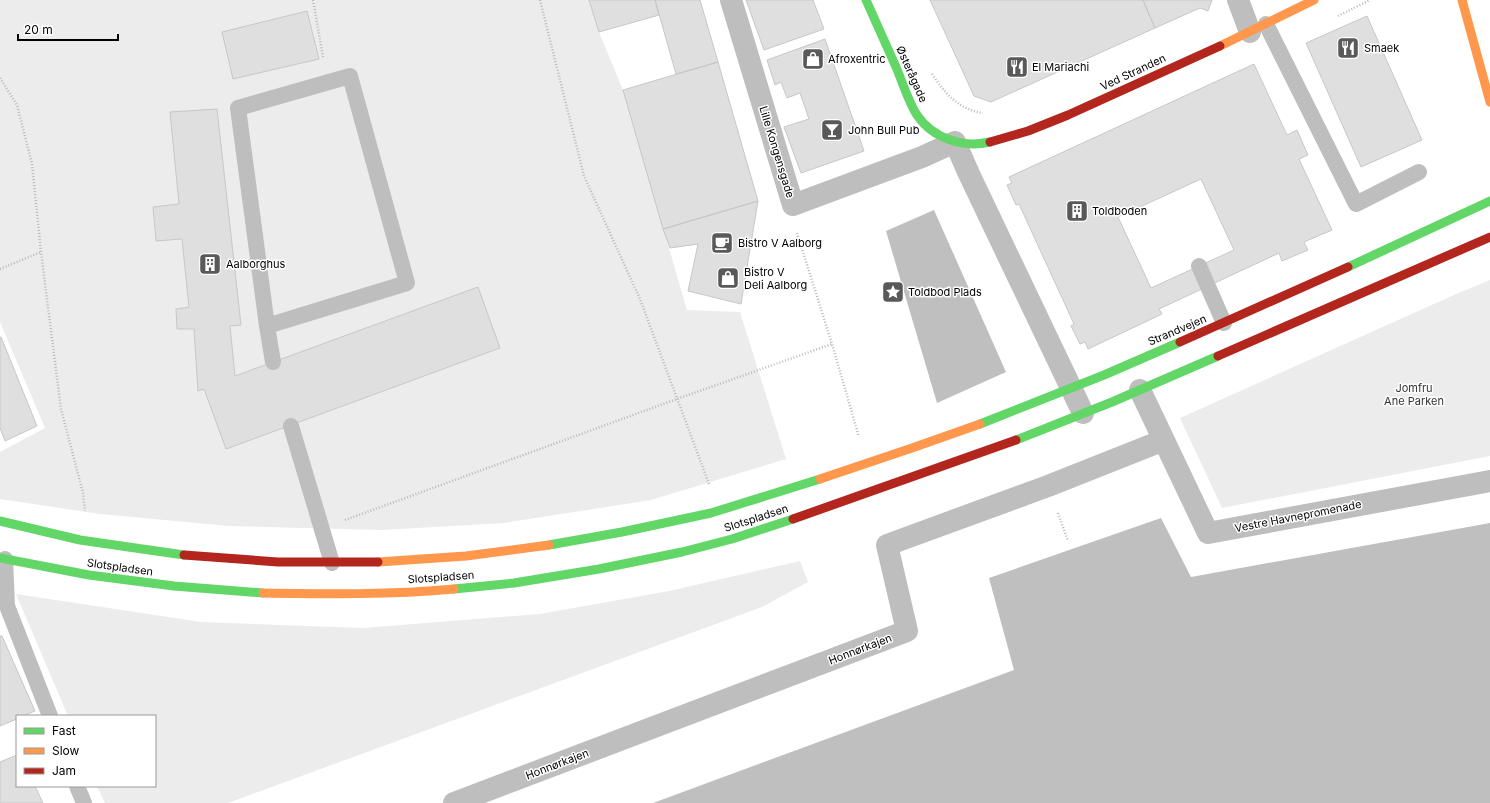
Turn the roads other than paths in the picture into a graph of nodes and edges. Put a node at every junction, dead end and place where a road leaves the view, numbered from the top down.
1 (731, 0) edge
2 (866, 0) edge
3 (1238, 0) edge
4 (1314, 0) edge
5 (1462, 0) edge
6 (1258, 28) junction
7 (1490, 102) edge
8 (956, 142) junction
9 (1419, 172) dead end
10 (1490, 201) edge
11 (1490, 237) edge
12 (1199, 266) dead end
13 (1224, 323) junction
14 (267, 326) junction
15 (273, 362) dead end
16 (1071, 388) junction
17 (1140, 390) junction
18 (1083, 414) junction
19 (291, 426) dead end
20 (1164, 440) junction
21 (867, 465) joint
22 (1490, 481) edge
23 (0, 521) edge
24 (3, 559) edge
25 (332, 563) junction
26 (50, 715) edge
27 (77, 787) edge
28 (84, 803) edge
29 (454, 803) edge

1 - 8 street, Lille Kongensgade
2 - 8 main road, Østerågade
3 - 6 street
4 - 6 main road, Ved Stranden
5 - 7 main road
6 - 8 main road, Ved Stranden
6 - 9 lane
8 - 16 street
10 - 13 main road, Strandvejen
11 - 17 main road
12 - 13 lane
13 - 16 main road, Strandvejen
14 - 14 lane
14 - 15 lane
16 - 18 street
16 - 21 main road, Strandvejen
17 - 18 main road
17 - 20 street
18 - 24 main road, Slotspladsen
19 - 25 lane
20 - 22 street, Vestre Havnepromenade
20 - 29 street, Honnørkajen
21 - 25 main road, Slotspladsen
23 - 25 main road, Slotspladsen
24 - 26 lane
27 - 28 lane

